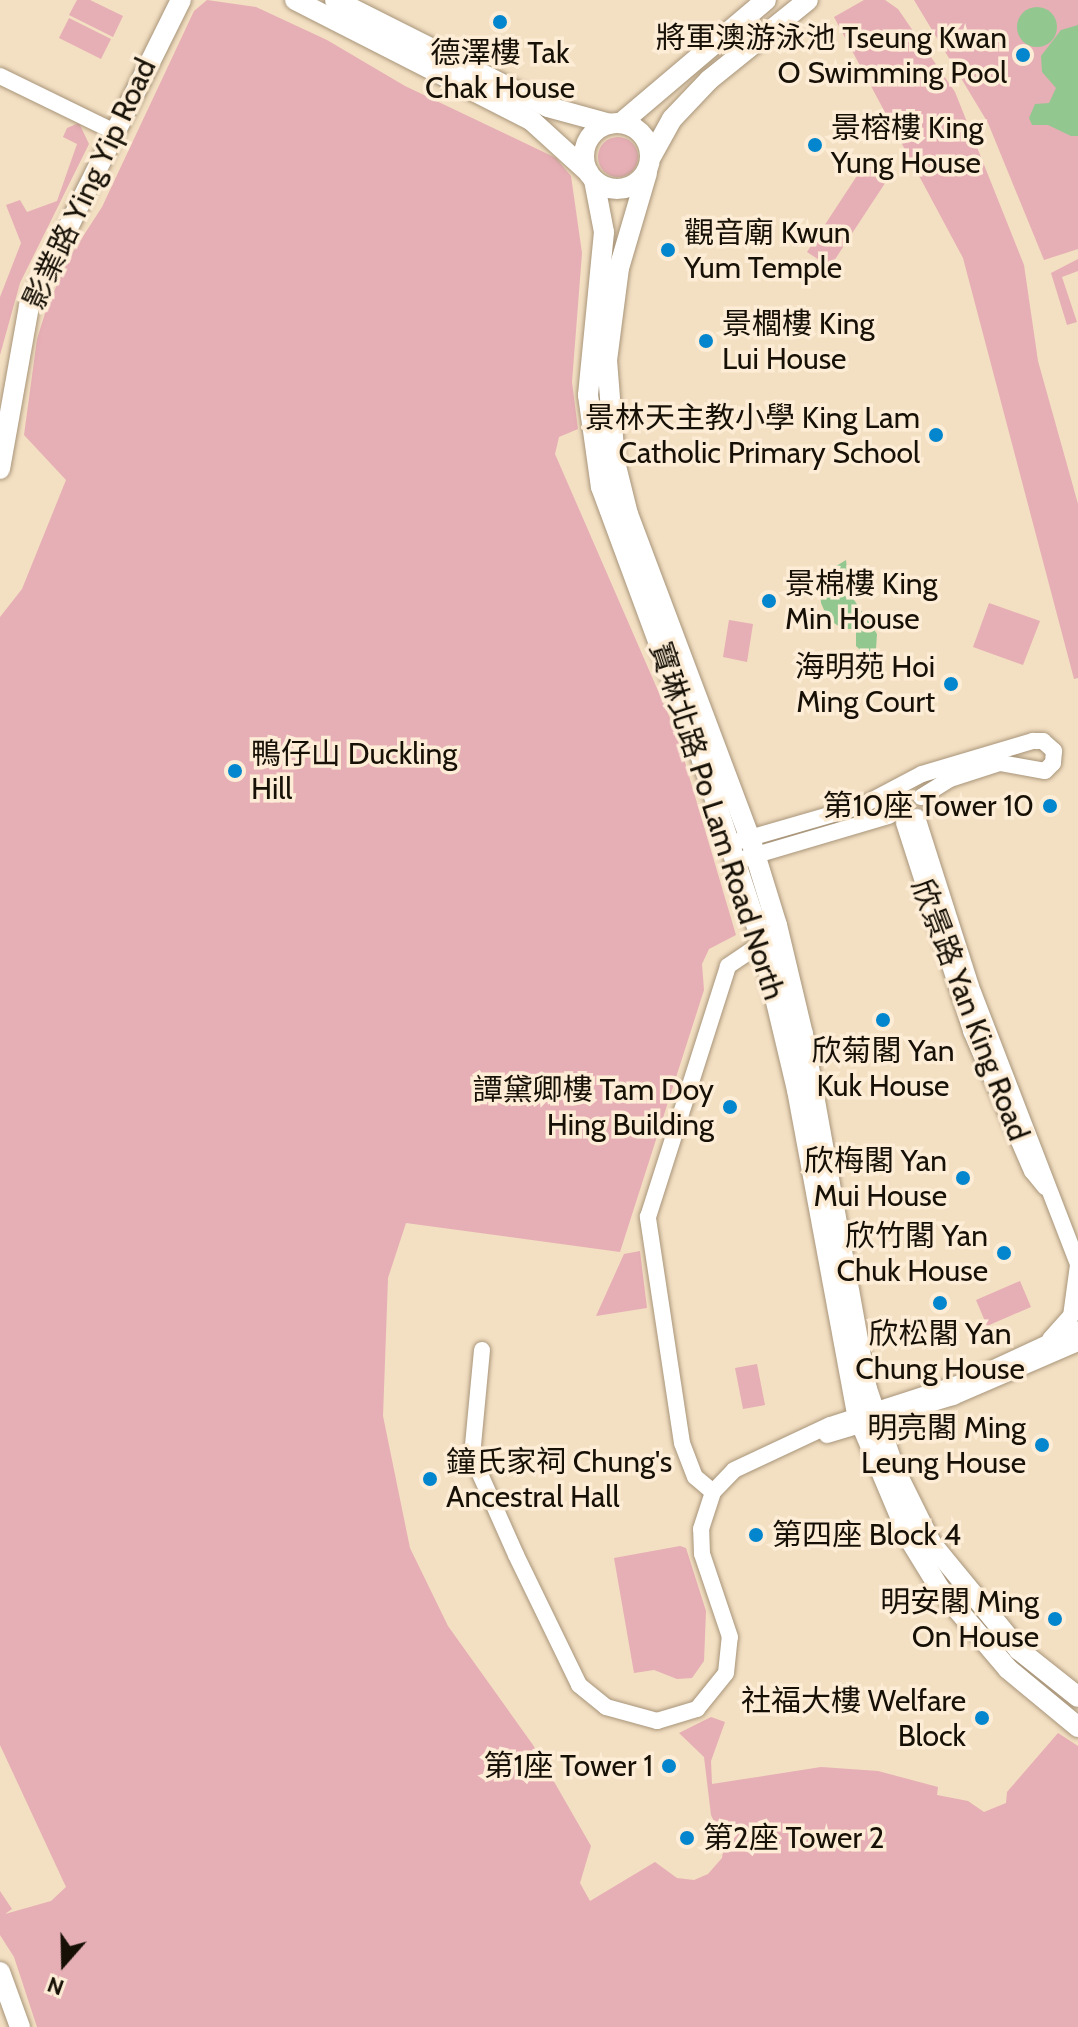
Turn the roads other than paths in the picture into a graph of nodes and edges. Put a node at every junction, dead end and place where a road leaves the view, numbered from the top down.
1 (180, 0) edge
2 (295, 0) edge
3 (335, 0) edge
4 (766, 0) edge
5 (808, 0) edge
6 (0, 76) edge
7 (615, 124) junction
8 (115, 132) junction
9 (649, 165) junction
10 (591, 176) junction
11 (0, 469) edge
12 (1018, 763) junction
13 (999, 775) dead end
14 (901, 786) junction
15 (886, 797) junction
16 (921, 797) junction
17 (903, 819) junction
18 (743, 850) junction
19 (762, 943) junction
20 (1078, 1264) edge
21 (1078, 1329) edge
22 (1047, 1343) junction
23 (1078, 1343) edge
24 (482, 1350) dead end
25 (867, 1418) junction
26 (713, 1492) junction
27 (1078, 1697) edge
28 (1078, 1727) edge
29 (0, 1972) edge
30 (5, 2002) edge
31 (20, 2027) edge

1 - 8 main road, 影業路 Ying Yip Road
2 - 10 main road
3 - 7 main road
4 - 7 main road
5 - 9 main road, 寶琳北路 Po Lam Road North
6 - 8 street
7 - 9 main road
7 - 10 main road
8 - 11 main road, 影業路 Ying Yip Road
9 - 10 main road
9 - 18 main road, 寶琳北路 Po Lam Road North
10 - 18 main road, 寶琳北路 Po Lam Road North
12 - 13 street
12 - 14 street
12 - 16 street
14 - 15 street
14 - 16 street
15 - 17 street, 欣景路 Yan King Road
15 - 18 street
16 - 17 street
17 - 18 street
17 - 20 street, 欣景路 Yan King Road
18 - 19 main road, 寶琳北路 Po Lam Road North
18 - 25 main road, 寶琳北路 Po Lam Road North
19 - 25 main road, 寶琳北路 Po Lam Road North
19 - 26 street
20 - 22 street, 欣景路 Yan King Road
21 - 22 street
22 - 25 street
23 - 25 street
24 - 26 street
25 - 26 street
25 - 27 main road, 寶琳北路 Po Lam Road North
25 - 28 main road, 寶琳北路 Po Lam Road North
29 - 30 main road
30 - 31 main road

